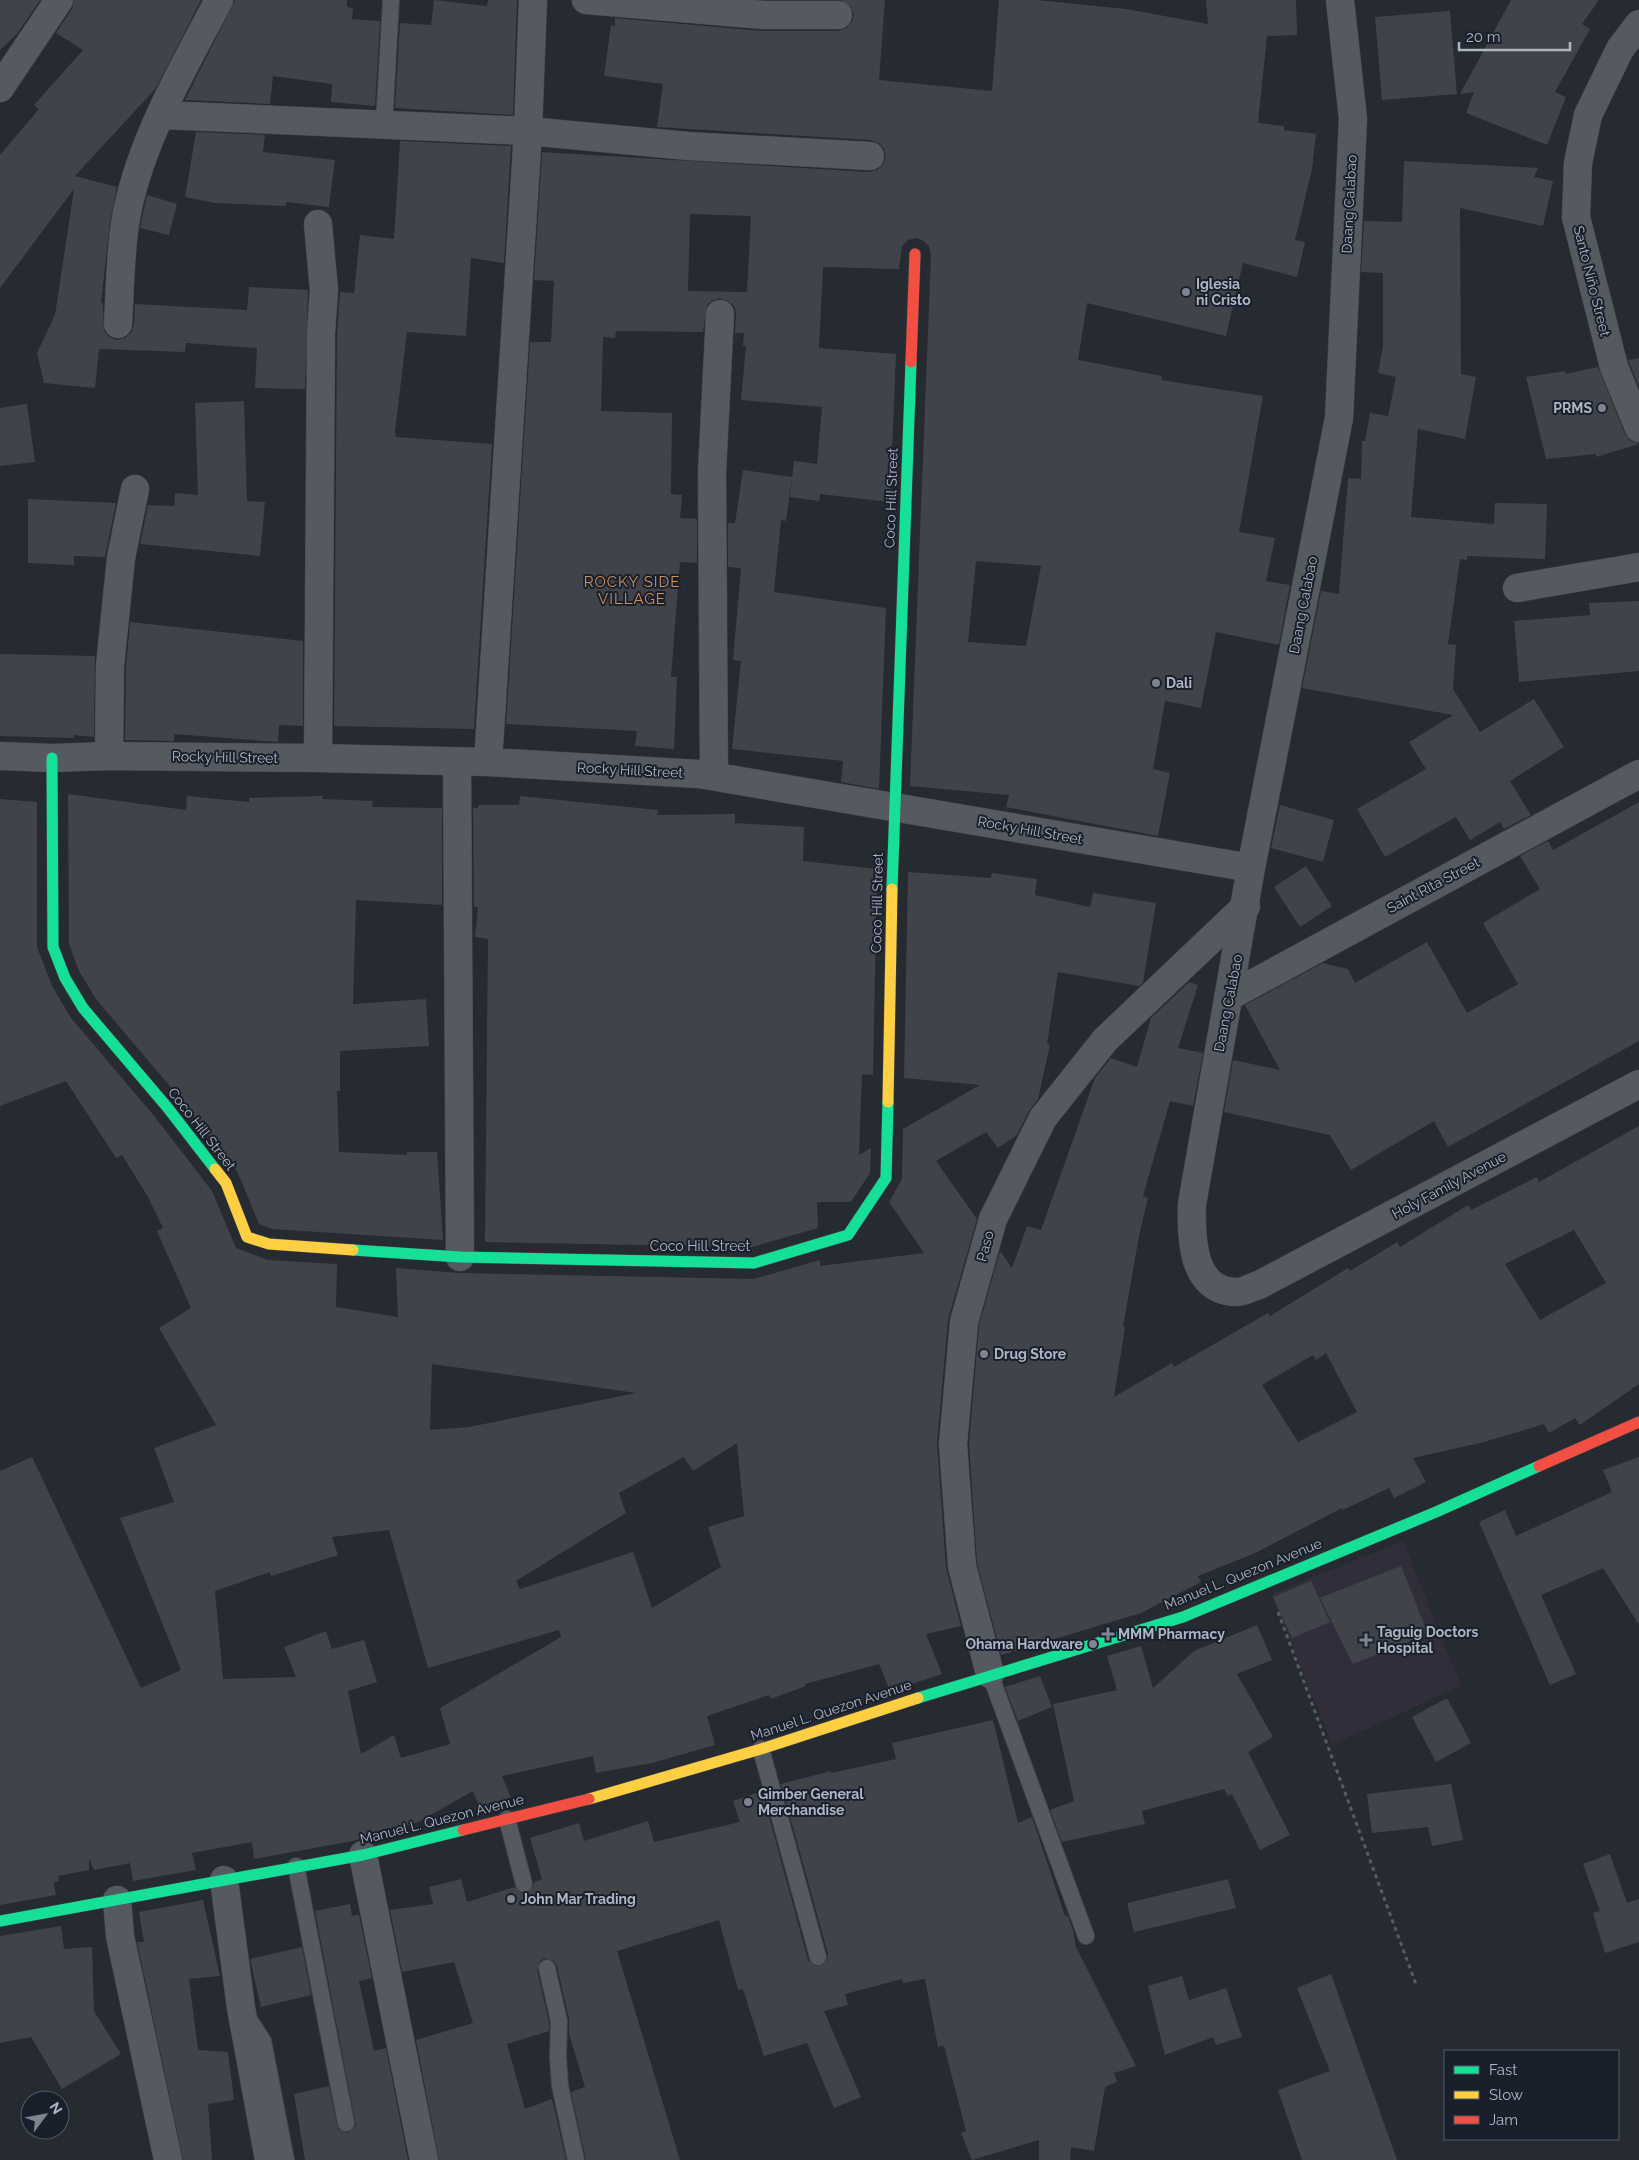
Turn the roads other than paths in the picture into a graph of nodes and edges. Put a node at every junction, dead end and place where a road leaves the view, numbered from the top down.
1 (59, 0) edge
2 (219, 0) edge
3 (391, 0) edge
4 (533, 0) edge
5 (586, 0) edge
6 (1340, 0) edge
7 (838, 15) dead end
8 (1639, 24) edge
9 (0, 88) edge
10 (162, 115) junction
11 (384, 125) junction
12 (528, 131) junction
13 (870, 156) dead end
14 (318, 224) dead end
15 (915, 254) dead end
16 (720, 314) dead end
17 (118, 324) dead end
18 (1639, 428) edge
19 (135, 489) dead end
20 (1639, 567) edge
21 (1517, 588) dead end
22 (0, 756) edge
23 (109, 756) junction
24 (52, 758) junction
25 (318, 758) junction
26 (457, 762) junction
27 (488, 762) junction
28 (1639, 774) edge
29 (714, 776) junction
30 (894, 806) junction
31 (1251, 868) junction
32 (1246, 906) junction
33 (1228, 997) junction
34 (1639, 1084) edge
35 (460, 1257) junction
36 (1259, 1286) joint
37 (1639, 1422) edge
38 (990, 1674) junction
39 (761, 1749) junction
40 (507, 1819) junction
41 (363, 1855) junction
42 (296, 1866) junction
43 (224, 1880) junction
44 (524, 1884) dead end
45 (117, 1900) junction
46 (0, 1921) edge
47 (1086, 1936) dead end
48 (818, 1957) dead end
49 (546, 1968) dead end
50 (241, 2008) junction
51 (346, 2123) dead end
52 (168, 2160) edge
53 (269, 2160) edge
54 (286, 2160) edge
55 (424, 2160) edge
56 (576, 2160) edge

1 - 9 street
2 - 10 street
3 - 11 lane
4 - 12 street
5 - 7 street
6 - 31 street, Daang Calabao
8 - 18 street, Santo Niño Street
10 - 11 street
10 - 17 street
11 - 12 street
12 - 13 street
12 - 27 street
14 - 25 street
15 - 30 street, Coco Hill Street
16 - 29 street
19 - 23 street
20 - 21 street
22 - 24 street, Rocky Hill Street
23 - 24 street, Rocky Hill Street
23 - 25 street, Rocky Hill Street
24 - 35 street, Coco Hill Street
25 - 26 street, Rocky Hill Street
26 - 27 street, Rocky Hill Street
26 - 35 street
27 - 29 street, Rocky Hill Street
28 - 33 street, Saint Rita Street
29 - 30 street, Rocky Hill Street
30 - 31 street, Rocky Hill Street
30 - 35 street, Coco Hill Street
31 - 32 street, Daang Calabao
32 - 33 street, Daang Calabao
32 - 38 street, Paso
33 - 36 street, Daang Calabao
34 - 36 street, Holy Family Avenue
37 - 38 street, Manuel L. Quezon Avenue
38 - 39 street, Manuel L. Quezon Avenue
38 - 47 lane
39 - 40 street, Manuel L. Quezon Avenue
39 - 48 lane
40 - 41 street, Manuel L. Quezon Avenue
40 - 44 lane
41 - 42 street, Manuel L. Quezon Avenue
41 - 55 street
42 - 43 street, Manuel L. Quezon Avenue
42 - 51 lane
43 - 45 street, Manuel L. Quezon Avenue
43 - 50 street
45 - 46 street, Manuel L. Quezon Avenue
45 - 52 street
49 - 56 lane
50 - 53 street
50 - 54 lane

